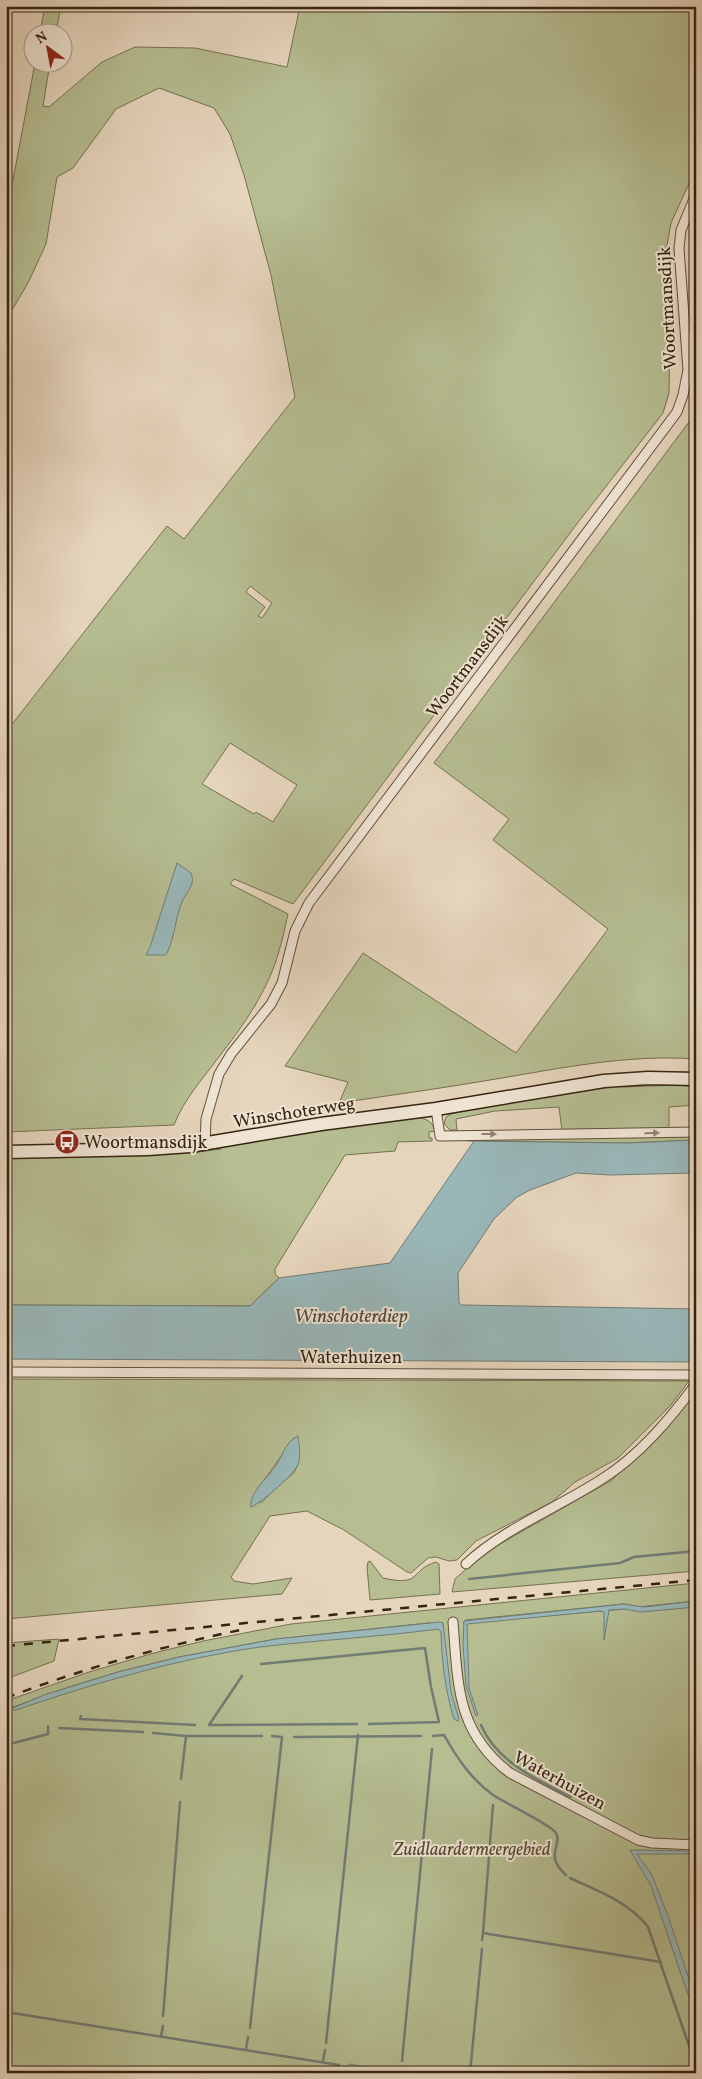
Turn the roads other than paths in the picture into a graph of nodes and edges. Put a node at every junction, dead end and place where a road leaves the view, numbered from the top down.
1 (696, 194) edge
2 (696, 1079) edge
3 (436, 1109) junction
4 (696, 1132) edge
5 (205, 1144) junction
6 (6, 1152) edge
7 (6, 1372) edge
8 (696, 1375) edge
9 (696, 1384) edge
10 (466, 1564) dead end
11 (453, 1622) dead end
12 (696, 1845) edge

1 - 5 street, Woortmansdijk
2 - 3 main road, Winschoterweg
3 -> 4 street
3 - 5 main road, Winschoterweg
5 - 6 main road, Winschoterweg
7 - 8 street, Waterhuizen
9 - 10 street
11 - 12 street, Waterhuizen

